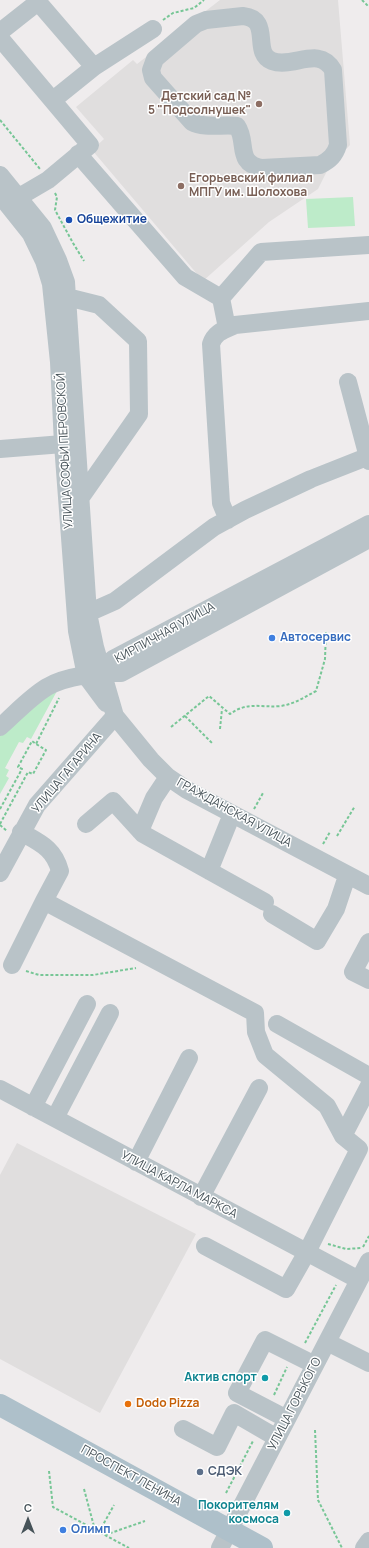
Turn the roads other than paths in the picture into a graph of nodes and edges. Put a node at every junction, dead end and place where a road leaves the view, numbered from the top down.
1 (153, 29) road end
2 (0, 32) edge
3 (0, 38) edge
4 (137, 39) junction
5 (155, 59) junction
6 (94, 67) junction
7 (53, 100) junction
8 (78, 154) junction
9 (0, 175) edge
10 (7, 199) edge
11 (369, 245) edge
12 (67, 297) junction
13 (221, 298) junction
14 (369, 311) edge
15 (227, 328) junction
16 (348, 382) dead end
17 (63, 444) junction
18 (0, 449) edge
19 (369, 458) edge
20 (81, 497) junction
21 (228, 520) junction
22 (369, 524) edge
23 (369, 539) edge
24 (88, 613) junction
25 (94, 674) junction
26 (114, 714) junction
27 (0, 727) edge
28 (168, 777) junction
29 (240, 817) junction
30 (86, 824) dead end
31 (140, 831) junction
32 (21, 832) junction
33 (209, 871) junction
34 (0, 873) edge
35 (348, 876) junction
36 (369, 886) edge
37 (44, 901) junction
38 (369, 942) edge
39 (12, 966) road end
40 (369, 980) edge
41 (87, 1004) dead end
42 (110, 1013) dead end
43 (277, 1024) dead end
44 (189, 1058) dead end
45 (369, 1076) edge
46 (369, 1086) edge
47 (259, 1088) dead end
48 (0, 1089) edge
49 (33, 1107) junction
50 (55, 1118) junction
51 (343, 1136) junction
52 (364, 1152) edge
53 (136, 1162) junction
54 (202, 1197) junction
55 (205, 1246) dead end
56 (310, 1246) junction
57 (366, 1254) edge
58 (358, 1280) junction
59 (326, 1342) junction
60 (369, 1363) edge
61 (315, 1365) junction
62 (0, 1405) edge
63 (0, 1419) edge
64 (287, 1419) junction
65 (183, 1429) dead end
66 (277, 1438) junction
67 (227, 1542) edge
68 (369, 1542) edge
69 (262, 1548) edge
70 (364, 1548) edge

1 - 4 street
2 - 6 street
3 - 7 street
4 - 5 street
4 - 6 street
5 - 5 street
6 - 7 street
7 - 8 street
8 - 10 street
8 - 13 street
9 - 10 street, УЛИЦА СОФЬИ ПЕРОВСКОЙ
10 - 12 street, УЛИЦА СОФЬИ ПЕРОВСКОЙ
10 - 17 street, УЛИЦА СОФЬИ ПЕРОВСКОЙ
11 - 13 street
12 - 20 street, УЛИЦА СОФЬИ ПЕРОВСКОЙ
12 - 20 street
13 - 15 street
14 - 15 street
15 - 21 street
16 - 19 street
17 - 18 street
17 - 25 street, УЛИЦА СОФЬИ ПЕРОВСКОЙ
19 - 21 street
20 - 24 street, УЛИЦА СОФЬИ ПЕРОВСКОЙ
21 - 24 street
22 - 25 street, КИРПИЧНАЯ УЛИЦА
23 - 25 street, КИРПИЧНАЯ УЛИЦА
24 - 25 street, УЛИЦА СОФЬИ ПЕРОВСКОЙ
25 - 26 street, ГРАЖДАНСКАЯ УЛИЦА
25 - 27 street
26 - 28 street, ГРАЖДАНСКАЯ УЛИЦА
26 - 32 street, УЛИЦА ГАГАРИНА
28 - 29 street, ГРАЖДАНСКАЯ УЛИЦА
28 - 31 street
29 - 33 street
29 - 35 street, ГРАЖДАНСКАЯ УЛИЦА
30 - 31 street
31 - 33 street
32 - 34 street, УЛИЦА ГАГАРИНА
32 - 37 street
33 - 35 street
35 - 36 street, ГРАЖДАНСКАЯ УЛИЦА
37 - 39 street
37 - 51 street
38 - 40 street
41 - 49 street
42 - 50 street
43 - 45 street
44 - 53 street
46 - 51 street
47 - 54 street
48 - 49 street, УЛИЦА КАРЛА МАРКСА
49 - 50 street, УЛИЦА КАРЛА МАРКСА
50 - 53 street, УЛИЦА КАРЛА МАРКСА
51 - 52 street
52 - 56 street
53 - 54 street, УЛИЦА КАРЛА МАРКСА
54 - 56 street, УЛИЦА КАРЛА МАРКСА
55 - 56 street
56 - 58 street, УЛИЦА КАРЛА МАРКСА
57 - 58 street, УЛИЦА ГОРЬКОГО
58 - 59 street, УЛИЦА ГОРЬКОГО
59 - 60 street
59 - 61 street, УЛИЦА ГОРЬКОГО
61 - 64 street, УЛИЦА ГОРЬКОГО
61 - 64 street
62 - 67 main road, ПРОСПЕКТ ЛЕНИНА
63 - 67 main road, ПРОСПЕКТ ЛЕНИНА
64 - 66 street, УЛИЦА ГОРЬКОГО
65 - 66 street
66 - 67 street, УЛИЦА ГОРЬКОГО
67 - 69 main road, ПРОСПЕКТ ЛЕНИНА
68 - 70 street

